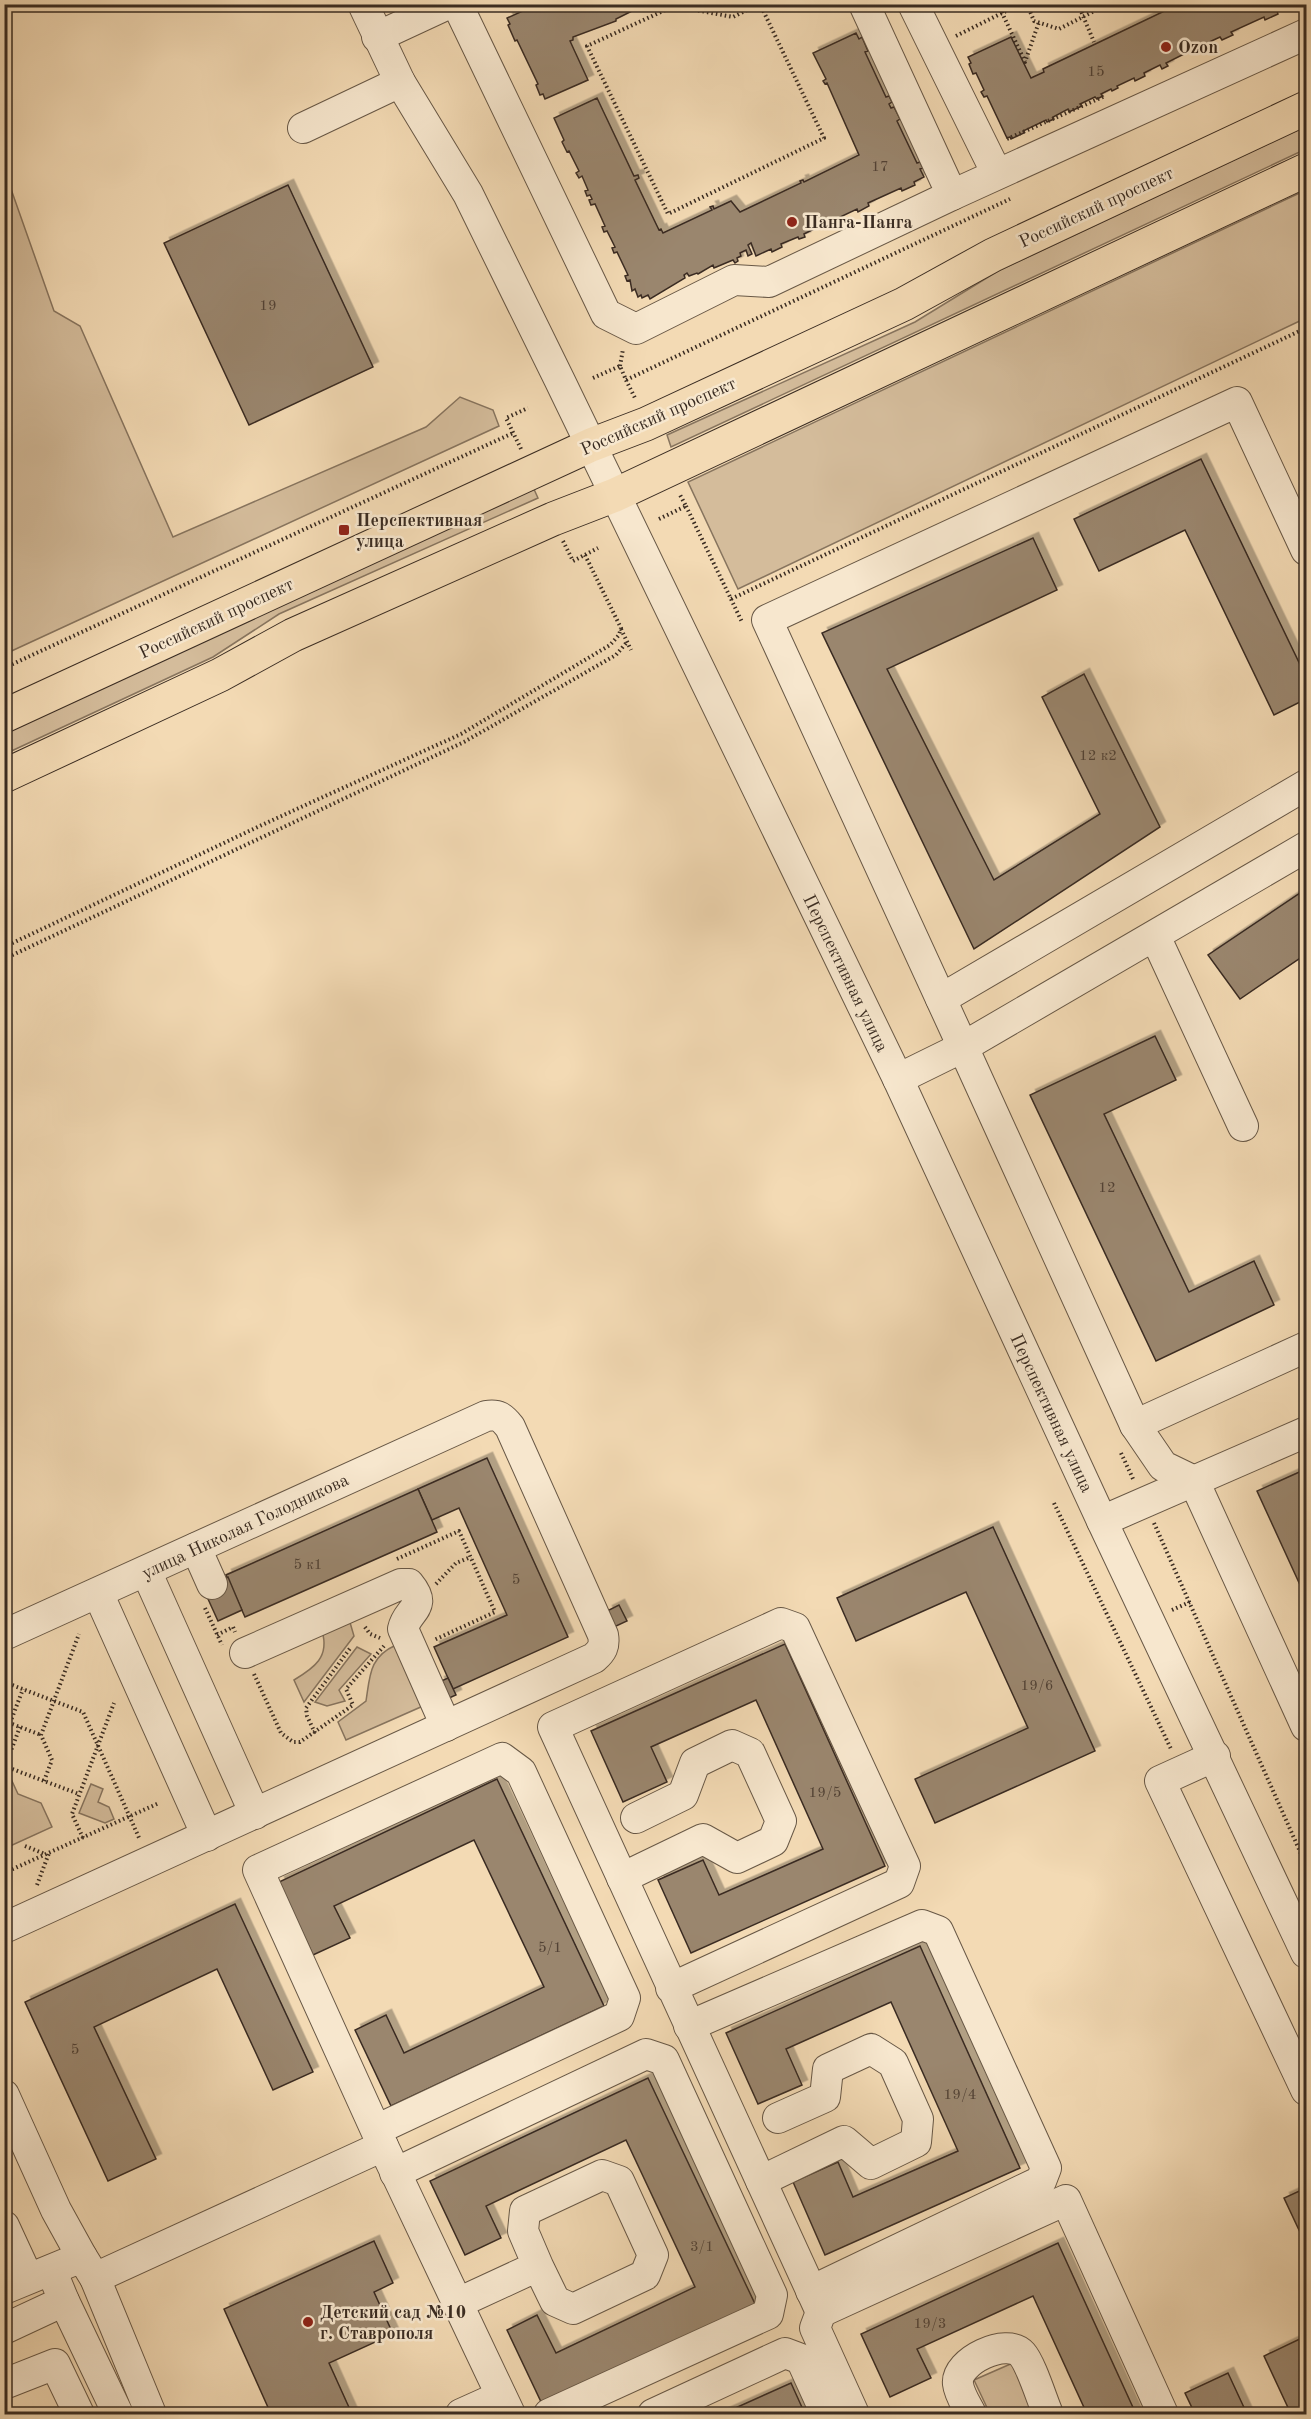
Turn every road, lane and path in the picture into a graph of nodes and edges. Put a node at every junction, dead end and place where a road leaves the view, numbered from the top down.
1 (363, 4) edge
2 (448, 4) edge
3 (458, 4) edge
4 (760, 4) edge
5 (864, 4) edge
6 (913, 4) edge
7 (998, 4) edge
8 (1020, 4) edge
9 (1027, 4) edge
10 (1078, 4) edge
11 (1108, 4) edge
12 (676, 6) edge
13 (1002, 13) junction
14 (1039, 22) junction
15 (1306, 34) edge
16 (377, 37) junction
17 (1094, 42) dead end
18 (934, 47) junction
19 (400, 82) junction
20 (1306, 108) edge
21 (303, 128) dead end
22 (1306, 170) edge
23 (998, 174) junction
24 (952, 195) junction
25 (1306, 328) edge
26 (626, 380) dead end
27 (638, 404) dead end
28 (528, 408) dead end
29 (513, 433) junction
30 (591, 445) junction
31 (524, 455) dead end
32 (678, 489) dead end
33 (615, 495) junction
34 (686, 506) junction
35 (659, 519) dead end
36 (559, 532) dead end
37 (598, 549) dead end
38 (1306, 550) edge
39 (585, 555) junction
40 (621, 628) junction
41 (627, 642) junction
42 (631, 650) dead end
43 (4, 668) edge
44 (4, 716) edge
45 (4, 776) edge
46 (1306, 785) edge
47 (1306, 847) edge
48 (1155, 936) junction
49 (4, 947) edge
50 (4, 959) edge
51 (941, 999) junction
52 (963, 1047) junction
53 (897, 1079) junction
54 (1243, 1126) dead end
55 (1306, 1347) edge
56 (1135, 1425) junction
57 (1306, 1432) edge
58 (1194, 1481) junction
59 (1054, 1503) dead end
60 (1102, 1521) junction
61 (196, 1548) junction
62 (471, 1557) dead end
63 (146, 1571) junction
64 (212, 1584) dead end
65 (98, 1593) junction
66 (418, 1603) junction
67 (208, 1614) dead end
68 (403, 1629) junction
69 (222, 1632) dead end
70 (79, 1634) dead end
71 (4, 1635) edge
72 (351, 1647) dead end
73 (245, 1653) joint
74 (4, 1682) edge
75 (23, 1689) junction
76 (54, 1701) junction
77 (114, 1703) dead end
78 (4, 1721) edge
79 (10, 1723) junction
80 (446, 1726) junction
81 (1306, 1726) edge
82 (20, 1727) junction
83 (315, 1733) junction
84 (40, 1735) junction
85 (98, 1746) junction
86 (1215, 1756) junction
87 (5, 1766) edge
88 (1182, 1772) junction
89 (44, 1781) junction
90 (80, 1794) junction
91 (683, 1796) junction
92 (159, 1803) dead end
93 (255, 1814) junction
94 (130, 1816) junction
95 (636, 1818) dead end
96 (207, 1836) junction
97 (83, 1838) junction
98 (703, 1839) junction
99 (141, 1840) dead end
100 (25, 1846) dead end
101 (48, 1853) junction
102 (4, 1873) edge
103 (622, 1878) junction
104 (36, 1889) dead end
105 (4, 1928) edge
106 (1306, 1953) edge
107 (671, 1988) junction
108 (689, 2026) junction
109 (1306, 2090) edge
110 (4, 2095) edge
111 (778, 2118) dead end
112 (380, 2138) junction
113 (395, 2173) junction
114 (761, 2181) junction
115 (4, 2226) edge
116 (538, 2266) junction
117 (88, 2267) junction
118 (28, 2279) edge
119 (64, 2301) junction
120 (816, 2301) junction
121 (458, 2303) junction
122 (4, 2329) edge
123 (4, 2384) edge
124 (506, 2405) edge
125 (79, 2415) edge
126 (118, 2415) edge
127 (151, 2415) edge
128 (461, 2415) edge
129 (549, 2415) edge
130 (652, 2415) edge
131 (826, 2415) edge
132 (854, 2415) edge
133 (971, 2415) edge
134 (1048, 2415) edge
135 (1163, 2415) edge

1 - 16 street, Перспективная улица
2 - 16 street
3 - 24 street
4 - 12 path
4 - 12 path
5 - 24 street
6 - 18 street
7 - 13 path
8 - 13 path
9 - 14 path
10 - 17 path
11 - 14 path
13 - 14 path
13 - 18 path
15 - 23 street
16 - 19 street, Перспективная улица
18 - 23 street
19 - 21 street
19 - 30 street, Перспективная улица
20 - 30 main road, Российский проспект
22 - 33 main road
23 - 24 street
25 - 34 path
26 - 27 path
28 - 29 path
29 - 31 path
29 - 43 path
30 - 33 street, Перспективная улица
30 - 44 main road, Российский проспект
32 - 34 path
33 - 45 main road
33 - 53 street, Перспективная улица
34 - 35 path
36 - 39 path
37 - 39 path
38 - 51 street
39 - 40 path
40 - 41 path
40 - 49 path
41 - 42 path
41 - 50 path
46 - 51 street
47 - 48 street
48 - 52 street
48 - 54 street
51 - 52 street
52 - 53 street
52 - 56 street
53 - 60 street, Перспективная улица
55 - 56 street
56 - 58 street
57 - 58 street
58 - 60 street
58 - 81 street
59 - 88 path
60 - 86 street, Перспективная улица
61 - 63 street, улица Николая Голодникова
61 - 64 street
61 - 80 street, улица Николая Голодникова
62 - 66 path
63 - 65 street, улица Николая Голодникова
63 - 93 street
65 - 71 street, улица Николая Голодникова
65 - 96 street
66 - 68 street
66 - 73 street
67 - 69 path
68 - 80 street
68 - 83 path
70 - 76 path
72 - 83 path
73 - 83 path
74 - 75 path
75 - 76 path
75 - 79 path
76 - 84 path
76 - 85 path
77 - 85 path
78 - 79 path
79 - 82 path
80 - 93 street
82 - 84 path
82 - 87 path
84 - 89 path
85 - 90 path
85 - 94 path
86 - 88 street
86 - 106 street, Перспективная улица
87 - 89 path
88 - 109 street
89 - 90 path
90 - 97 path
91 - 95 street
91 - 98 street
91 - 98 street
92 - 94 path
93 - 96 street
94 - 97 path
94 - 99 path
96 - 105 street
97 - 101 path
98 - 103 street
100 - 101 path
101 - 102 path
101 - 104 path
103 - 107 street
103 - 107 street
107 - 108 street
108 - 114 street
108 - 120 street
110 - 117 street
111 - 114 street
112 - 112 street
112 - 113 street
112 - 117 street
113 - 121 street
113 - 129 street
114 - 120 street
115 - 118 street
116 - 116 street
116 - 121 street
117 - 118 street
117 - 127 street
118 - 119 street
119 - 122 street
119 - 126 street
120 - 132 street
120 - 135 street
121 - 124 street
123 - 125 street
124 - 128 street
130 - 131 street
133 - 134 street

